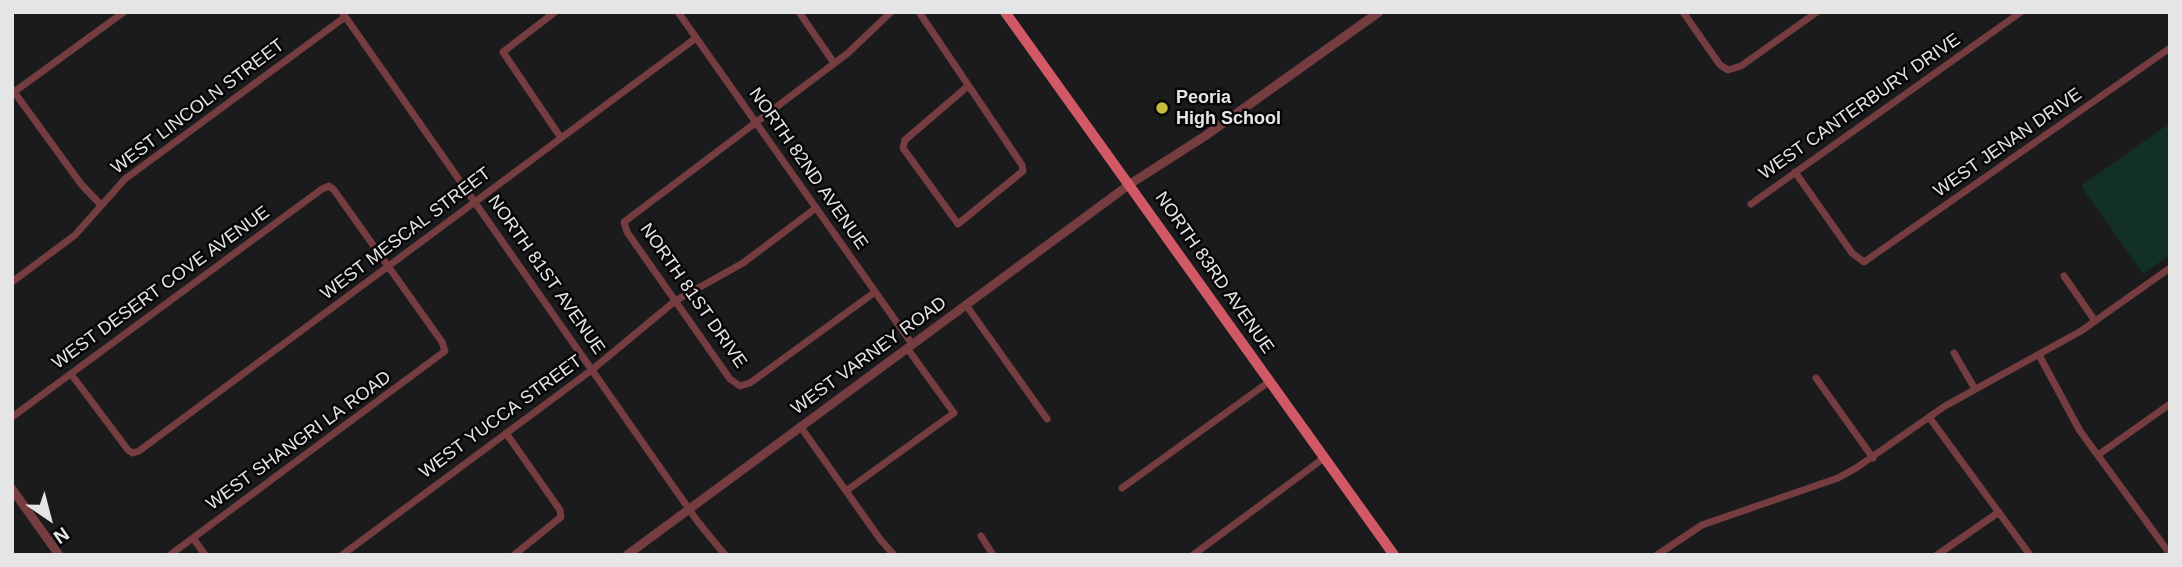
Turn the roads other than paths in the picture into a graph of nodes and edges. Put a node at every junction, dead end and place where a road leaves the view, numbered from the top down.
1 (124, 12) edge
2 (555, 12) edge
3 (678, 12) edge
4 (799, 12) edge
5 (891, 12) edge
6 (919, 12) edge
7 (1005, 12) edge
8 (1379, 12) edge
9 (1683, 12) edge
10 (1816, 12) edge
11 (2021, 12) edge
12 (343, 15) edge
13 (696, 38) junction
14 (2170, 48) edge
15 (834, 63) junction
16 (968, 86) junction
17 (13, 90) edge
18 (755, 122) junction
19 (561, 138) junction
20 (1795, 172) junction
21 (1130, 184) junction
22 (475, 202) junction
23 (1751, 204) dead end
24 (100, 205) junction
25 (816, 208) junction
26 (388, 267) junction
27 (2170, 268) edge
28 (2064, 276) dead end
29 (12, 282) edge
30 (875, 292) junction
31 (675, 301) junction
32 (966, 305) junction
33 (2095, 321) junction
34 (909, 346) junction
35 (1954, 353) dead end
36 (2039, 355) junction
37 (593, 369) junction
38 (71, 374) junction
39 (1816, 378) dead end
40 (1270, 381) junction
41 (1975, 389) junction
42 (2170, 404) edge
43 (12, 417) edge
44 (1929, 417) junction
45 (1047, 419) dead end
46 (800, 426) junction
47 (506, 433) junction
48 (2098, 455) junction
49 (1324, 458) junction
50 (1873, 458) junction
51 (1122, 488) dead end
52 (12, 489) edge
53 (846, 491) junction
54 (691, 508) junction
55 (1999, 512) junction
56 (981, 536) dead end
57 (193, 538) junction
58 (2166, 542) edge
59 (2170, 554) edge
60 (59, 555) edge
61 (170, 555) edge
62 (205, 555) edge
63 (342, 555) edge
64 (514, 555) edge
65 (627, 555) edge
66 (725, 555) edge
67 (894, 555) edge
68 (993, 555) edge
69 (1194, 555) edge
70 (1394, 555) edge
71 (1657, 555) edge
72 (1937, 555) edge
73 (2031, 555) edge

1 - 17 street
2 - 19 street
3 - 13 street, NORTH 82ND AVENUE
4 - 15 street
5 - 15 street
6 - 16 street
7 - 21 main road, NORTH 83RD AVENUE
8 - 21 street, WEST VARNEY ROAD
9 - 10 street
11 - 20 street, WEST CANTERBURY DRIVE
12 - 22 street, NORTH 81ST AVENUE
12 - 24 street, WEST LINCOLN STREET
13 - 18 street, NORTH 82ND AVENUE
13 - 19 street, WEST MESCAL STREET
14 - 20 street, WEST JENAN DRIVE
15 - 18 street
16 - 16 street
17 - 24 street
18 - 25 street, NORTH 82ND AVENUE
18 - 31 street, NORTH 81ST DRIVE
19 - 22 street, WEST MESCAL STREET
20 - 23 street, WEST CANTERBURY DRIVE
21 - 32 street, WEST VARNEY ROAD
21 - 40 main road, NORTH 83RD AVENUE
22 - 26 street, WEST MESCAL STREET
22 - 37 street, NORTH 81ST AVENUE
24 - 29 street, WEST LINCOLN STREET
25 - 30 street, NORTH 82ND AVENUE
25 - 31 street, WEST YUCCA STREET
26 - 38 street, WEST MESCAL STREET
26 - 38 street, WEST DESERT COVE AVENUE
26 - 57 street, WEST SHANGRI LA ROAD
27 - 33 street
28 - 33 street
30 - 31 street, NORTH 81ST DRIVE
30 - 34 street, NORTH 82ND AVENUE
31 - 37 street, WEST YUCCA STREET
32 - 34 street, WEST VARNEY ROAD
32 - 45 street
33 - 36 street
34 - 46 street, WEST VARNEY ROAD
34 - 53 street, NORTH 82ND AVENUE
35 - 41 street
36 - 41 street
36 - 48 street
37 - 47 street, WEST YUCCA STREET
37 - 54 street, NORTH 81ST AVENUE
38 - 43 street, WEST DESERT COVE AVENUE
39 - 50 street
40 - 49 main road, NORTH 83RD AVENUE
40 - 51 street
41 - 44 street
42 - 48 street
44 - 50 street
44 - 55 street
46 - 53 street
46 - 54 street, WEST VARNEY ROAD
47 - 63 street, WEST YUCCA STREET
47 - 64 street
48 - 58 street
49 - 69 street
49 - 70 main road, NORTH 83RD AVENUE
50 - 71 street
52 - 60 street
53 - 67 street
54 - 65 street, WEST VARNEY ROAD
54 - 66 street, NORTH 81ST AVENUE
55 - 72 street
55 - 73 street
56 - 68 street
57 - 61 street, WEST SHANGRI LA ROAD
57 - 62 street
58 - 59 street

